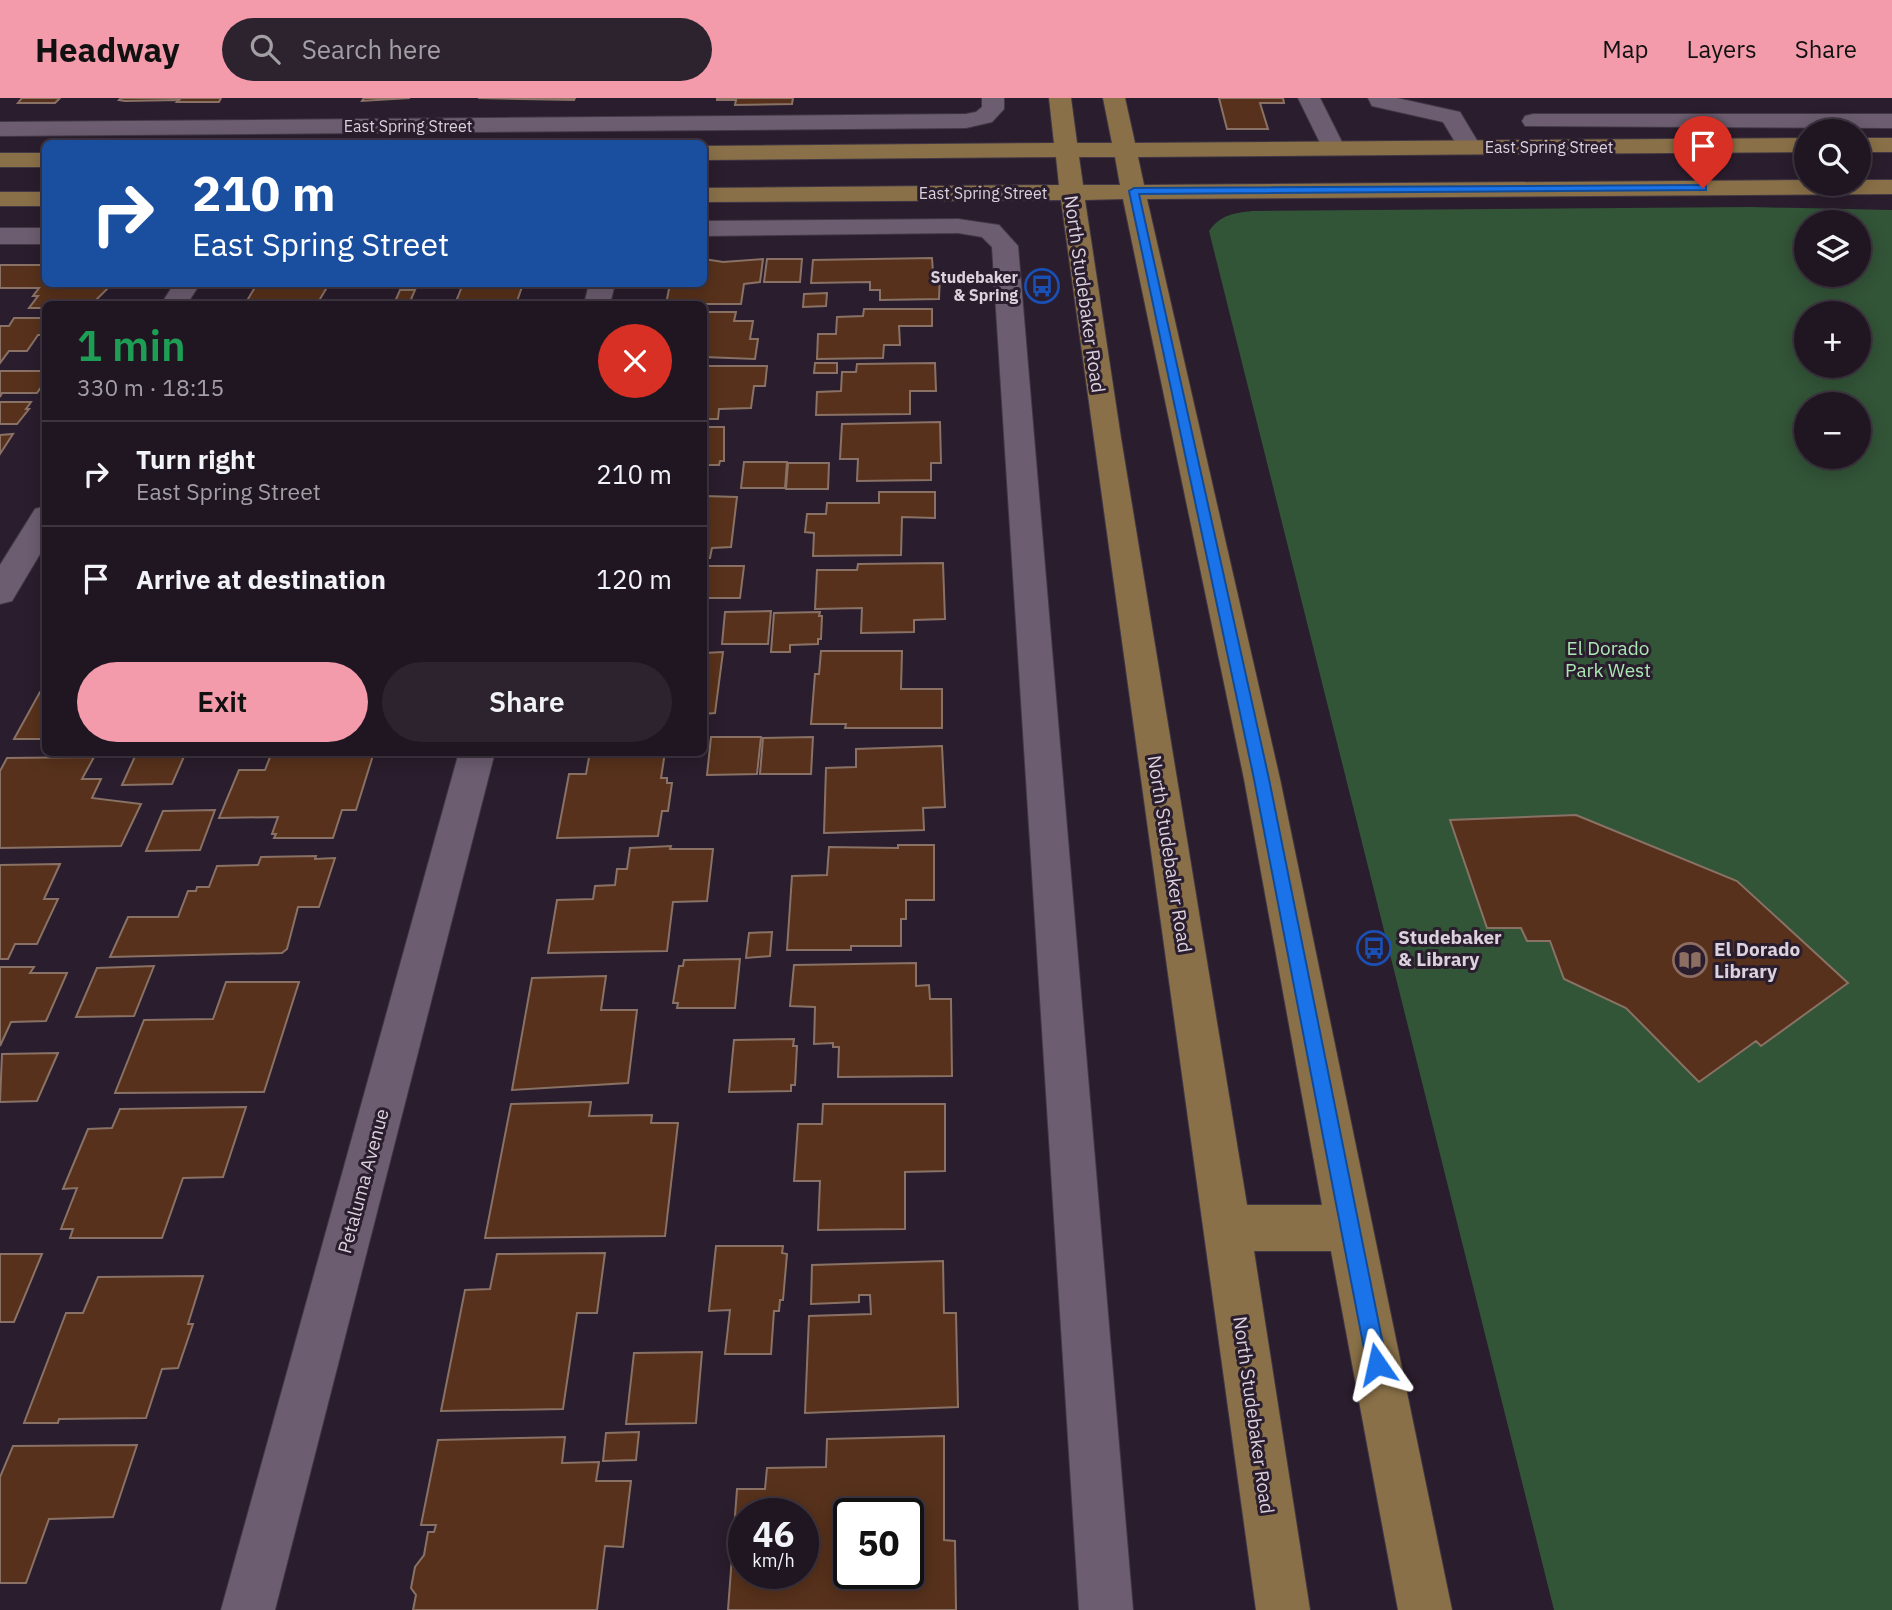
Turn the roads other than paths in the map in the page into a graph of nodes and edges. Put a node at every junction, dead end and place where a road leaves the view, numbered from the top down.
1 (648, 98) edge
2 (1060, 98) edge
3 (1114, 98) edge
4 (1309, 98) edge
5 (1379, 98) edge
6 (1520, 98) edge
7 (1878, 98) edge
8 (988, 107) edge
9 (1453, 107) edge
10 (1892, 113) edge
11 (1533, 121) junction
12 (1892, 121) edge
13 (641, 124) junction
14 (0, 129) edge
15 (1794, 145) edge
16 (1871, 145) edge
17 (1892, 145) edge
18 (1468, 147) junction
19 (1494, 147) junction
20 (1333, 148) junction
21 (1125, 150) junction
22 (707, 153) edge
23 (0, 160) edge
24 (42, 160) edge
25 (1068, 172) junction
26 (1892, 187) edge
27 (1134, 191) junction
28 (707, 195) edge
29 (0, 199) edge
30 (42, 199) edge
31 (707, 229) edge
32 (0, 236) edge
33 (42, 236) edge
34 (42, 524) edge
35 (0, 593) edge
36 (476, 756) edge
37 (1227, 1228) junction
38 (1351, 1228) junction
39 (248, 1610) edge
40 (1106, 1610) edge
41 (1283, 1610) edge
42 (1425, 1610) edge

1 - 13 street
2 - 25 main road, North Studebaker Road
3 - 21 main road
4 - 20 street
5 - 9 street
6 - 11 street
7 - 10 street
8 - 13 street, East Spring Street
9 - 18 street
11 - 12 street, East Spring Street
11 - 19 street
13 - 14 street, East Spring Street
15 - 19 main road, East Spring Street
16 - 17 main road
18 - 19 main road, East Spring Street
18 - 20 main road, East Spring Street
20 - 21 main road, East Spring Street
21 - 25 main road, East Spring Street
21 - 27 main road
22 - 25 main road, East Spring Street
23 - 24 main road
25 - 27 main road, East Spring Street
25 - 28 main road, East Spring Street
25 - 37 main road, North Studebaker Road
26 - 27 main road, East Spring Street
27 - 38 main road
29 - 30 main road
31 - 40 street, East Spring Street
32 - 33 street
34 - 35 street
36 - 39 street, Petaluma Avenue
37 - 38 main road
37 - 41 main road, North Studebaker Road
38 - 42 main road

